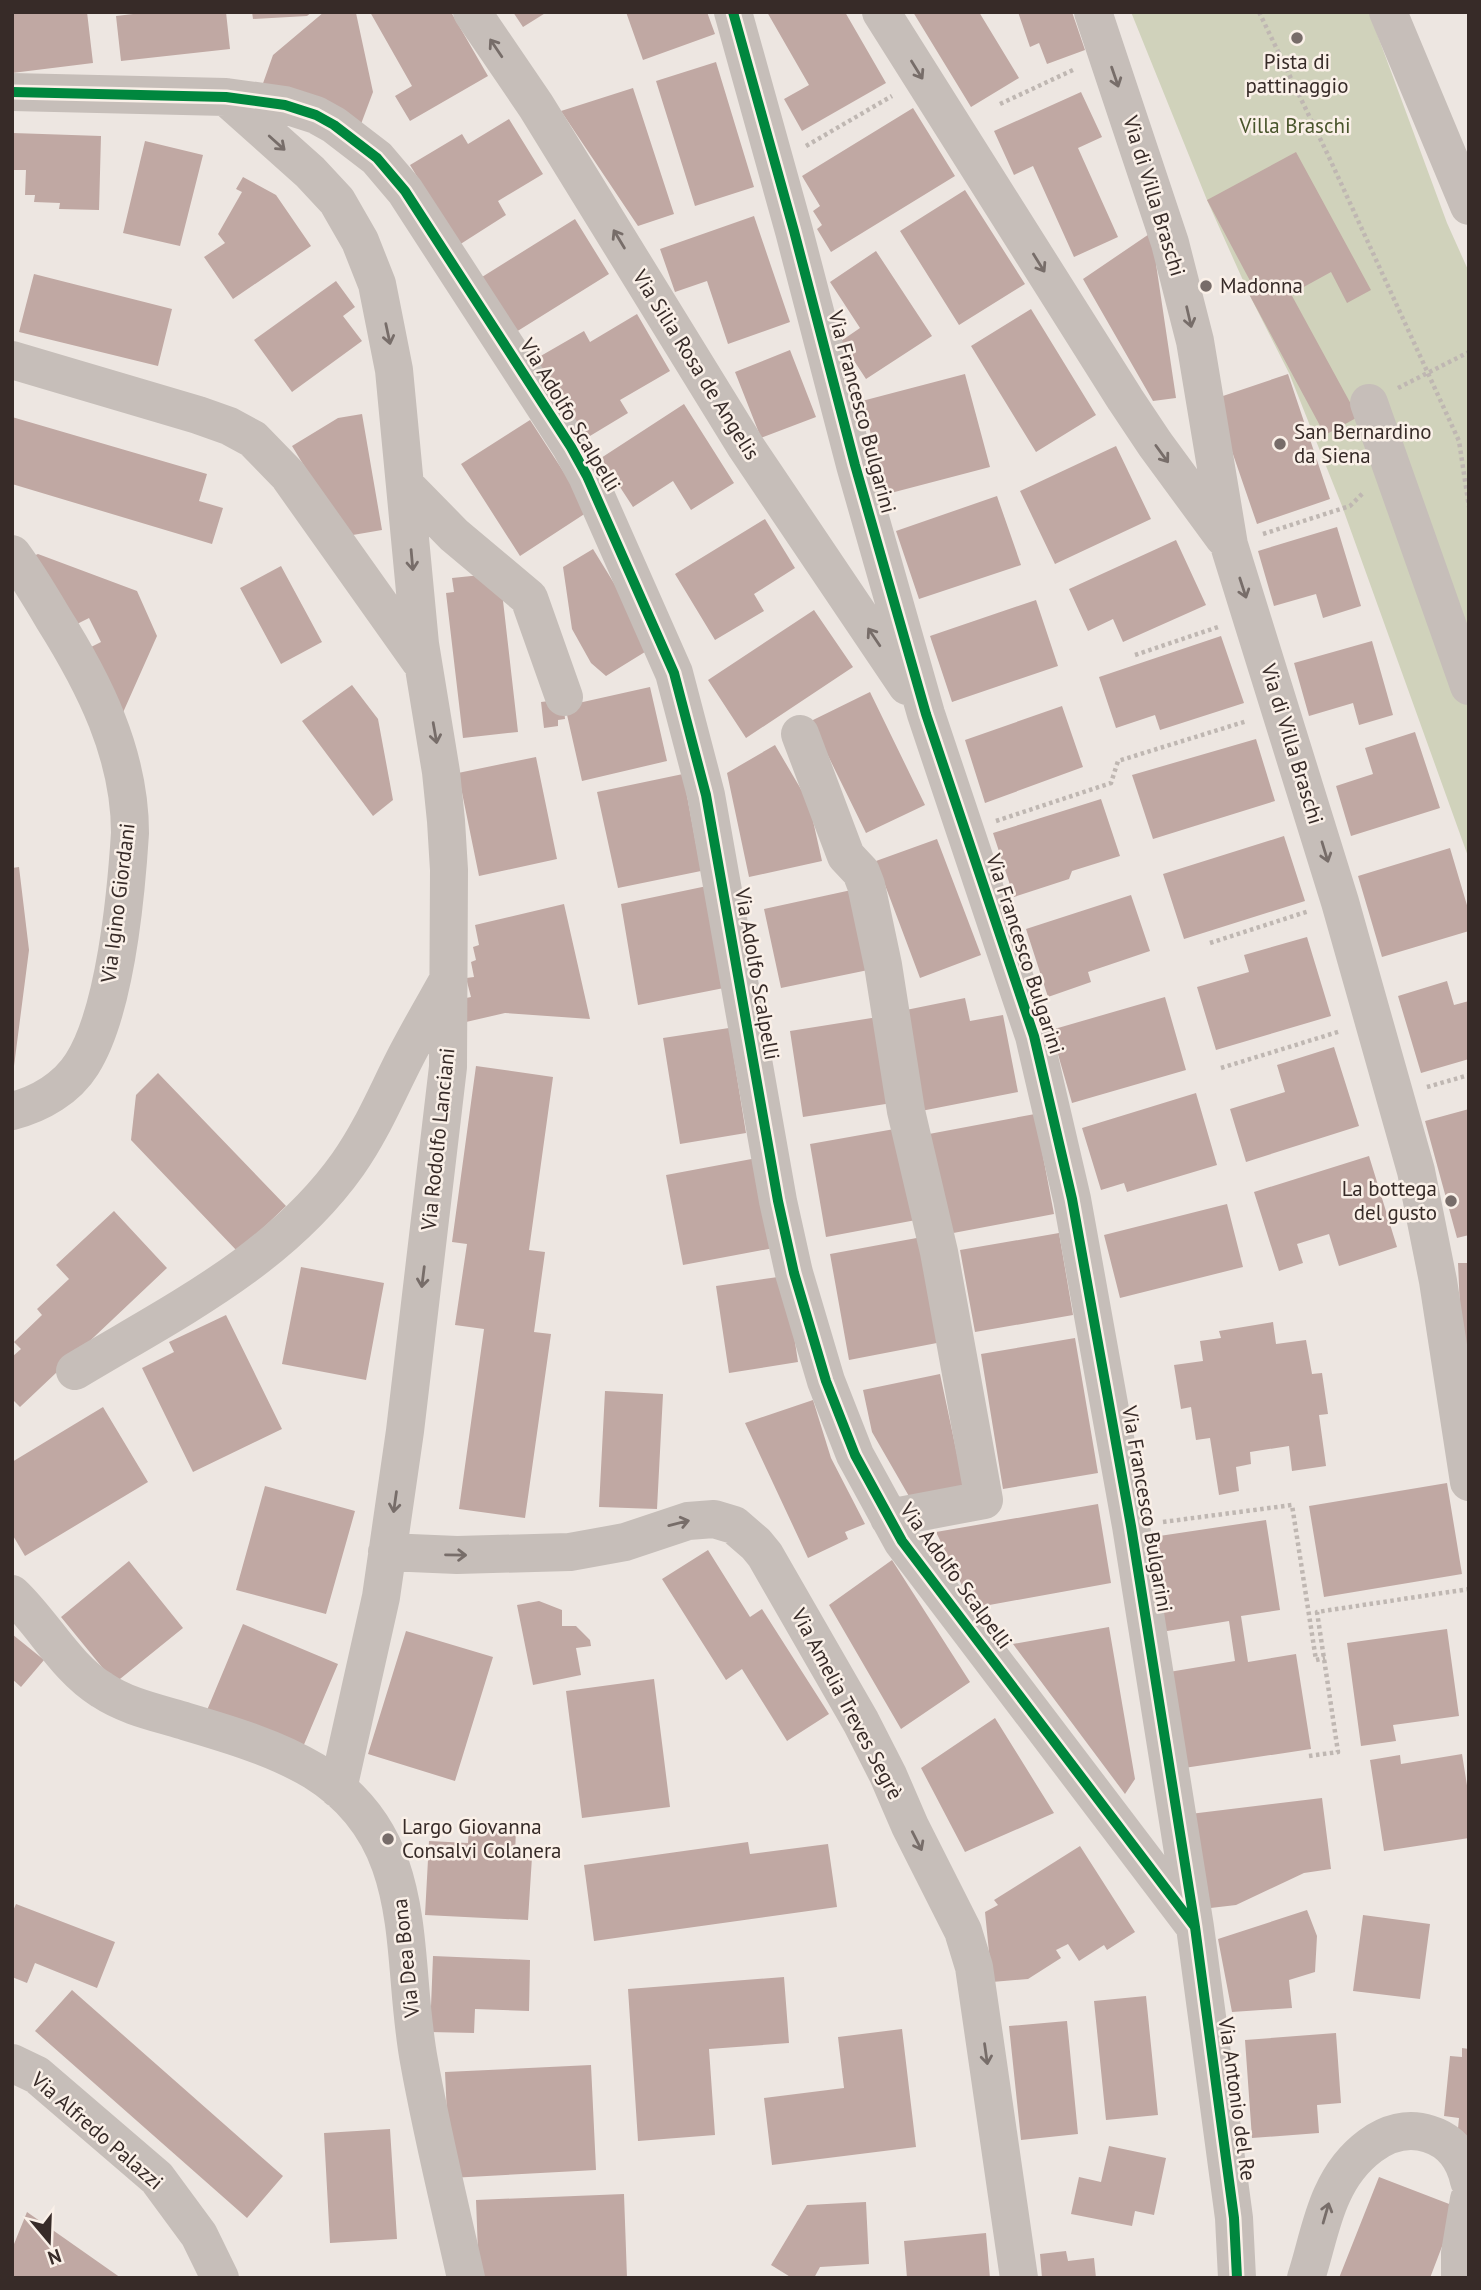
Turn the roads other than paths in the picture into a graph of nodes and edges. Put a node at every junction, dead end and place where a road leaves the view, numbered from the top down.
1 (472, 12) edge
2 (733, 12) edge
3 (881, 12) edge
4 (1093, 12) edge
5 (1388, 12) edge
6 (12, 92) edge
7 (226, 97) junction
8 (1469, 206) edge
9 (12, 360) edge
10 (1368, 403) road end
11 (405, 485) junction
12 (1229, 545) junction
13 (12, 554) edge
14 (424, 666) junction
15 (1469, 686) edge
16 (564, 697) dead end
17 (926, 714) junction
18 (800, 734) dead end
19 (447, 982) junction
20 (12, 1111) edge
21 (75, 1371) dead end
22 (1469, 1482) edge
23 (889, 1518) junction
24 (387, 1552) junction
25 (12, 1594) edge
26 (338, 1789) junction
27 (1195, 1927) junction
28 (12, 2063) edge
29 (1469, 2181) edge
30 (1469, 2199) edge
31 (220, 2278) edge
32 (466, 2278) edge
33 (1019, 2278) edge
34 (1237, 2278) edge
35 (1306, 2278) edge
36 (1460, 2278) edge

17 -> 1 street, Via Silia Rosa de Angelis
2 - 17 street, Via Francesco Bulgarini
3 -> 12 street
4 -> 12 street, Via di Villa Braschi
5 - 8 street
6 - 7 street
7 -> 11 street, Via Rodolfo Lanciani
7 - 23 street, Via Adolfo Scalpelli
9 - 14 street
10 - 15 street
11 -> 14 street, Via Rodolfo Lanciani
11 - 16 street
12 -> 22 street, Via di Villa Braschi
13 - 20 street, Via Igino Giordani
14 -> 19 street, Via Rodolfo Lanciani
17 - 27 street, Via Francesco Bulgarini
18 - 23 street
19 - 21 street
19 -> 24 street, Via Rodolfo Lanciani
23 - 27 street, Via Adolfo Scalpelli
24 - 26 street, Via Rodolfo Lanciani
24 -> 33 street, Via Amelia Treves Segrè
25 - 26 street, Via Dea Bona
26 - 32 street, Via Dea Bona
27 - 34 street, Via Antonio del Re
28 - 31 street, Via Alfredo Palazzi
35 -> 29 street
30 - 36 street

